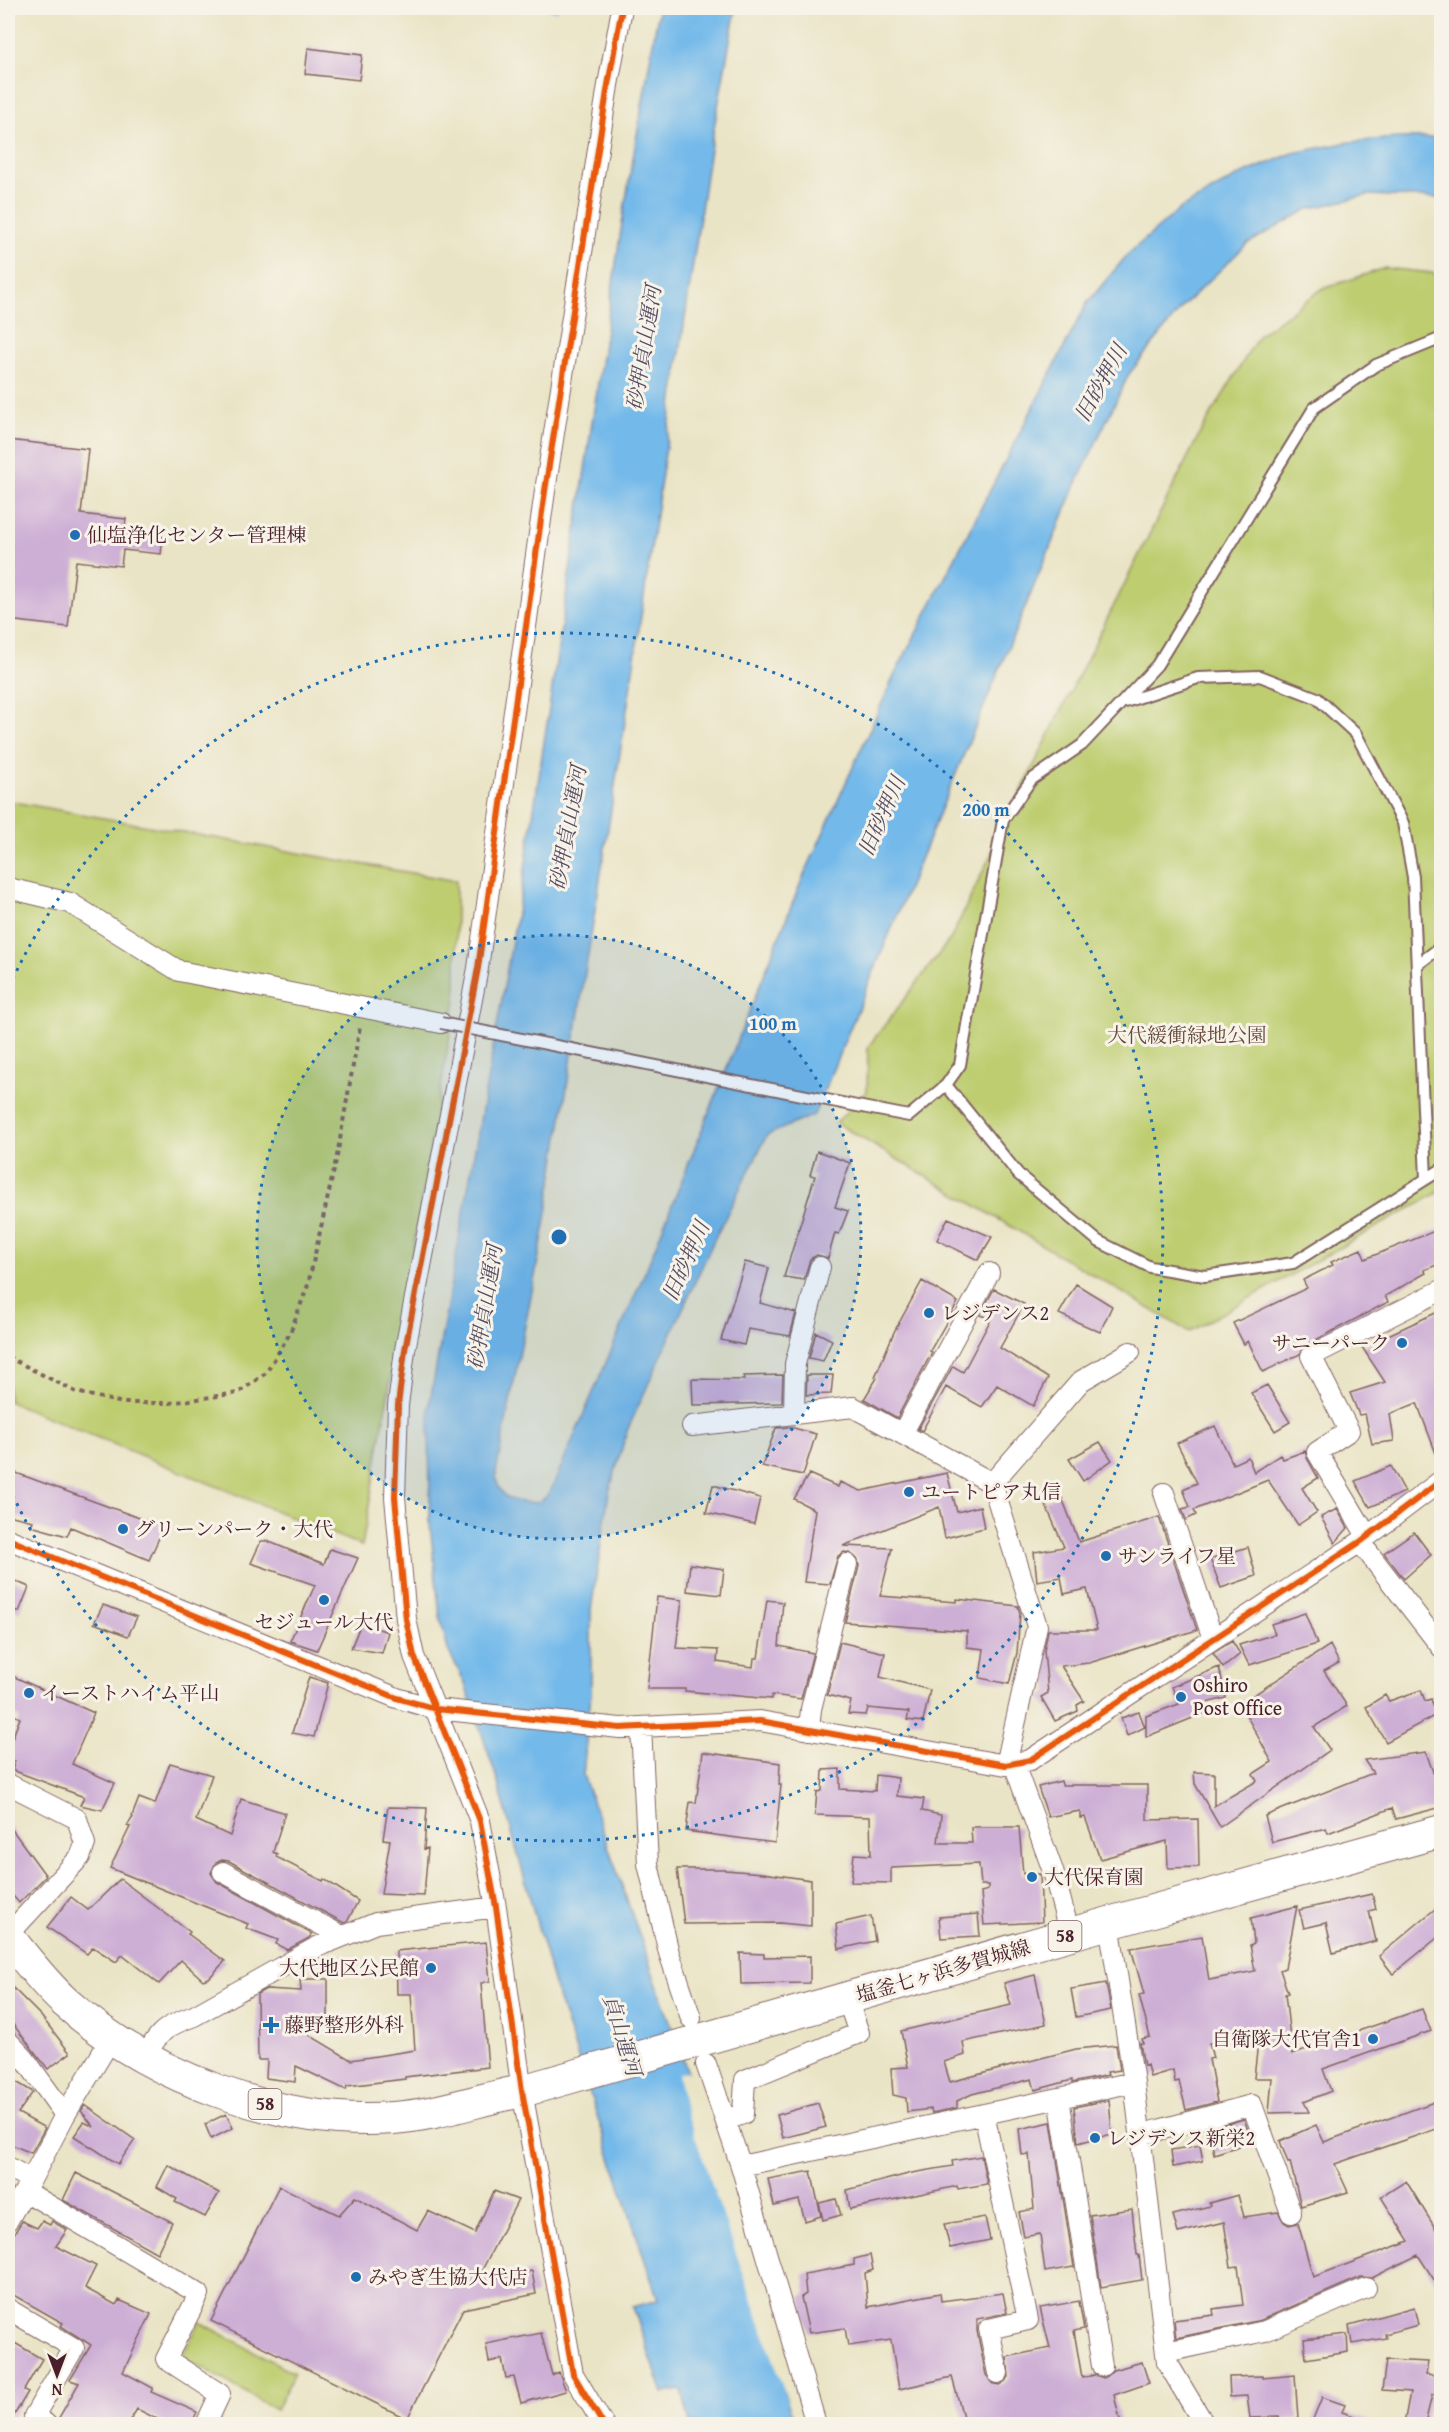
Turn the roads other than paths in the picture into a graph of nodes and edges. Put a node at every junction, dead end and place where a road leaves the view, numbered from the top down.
1 (621, 8) edge
2 (1442, 338) edge
3 (1122, 702) junction
4 (8, 888) edge
5 (1442, 946) edge
6 (1417, 965) junction
7 (441, 1023) joint
8 (946, 1085) junction
9 (1442, 1169) edge
10 (1426, 1179) junction
11 (820, 1267) dead end
12 (989, 1273) dead end
13 (1442, 1290) edge
14 (1130, 1352) dead end
15 (794, 1414) junction
16 (692, 1426) dead end
17 (902, 1434) junction
18 (1442, 1480) edge
19 (992, 1483) junction
20 (1164, 1493) dead end
21 (8, 1539) edge
22 (1364, 1539) junction
23 (847, 1563) dead end
24 (1213, 1639) junction
25 (1442, 1648) edge
26 (436, 1709) junction
27 (641, 1727) junction
28 (809, 1730) junction
29 (1010, 1765) junction
30 (8, 1784) edge
31 (1442, 1831) edge
32 (222, 1872) dead end
33 (496, 1907) junction
34 (1109, 1923) junction
35 (1070, 1935) junction
36 (8, 1936) edge
37 (342, 1936) junction
38 (847, 1999) junction
39 (112, 2037) junction
40 (8, 2041) edge
41 (695, 2042) junction
42 (145, 2057) junction
43 (1134, 2082) junction
44 (522, 2091) junction
45 (1059, 2098) junction
46 (984, 2114) junction
47 (65, 2115) junction
48 (726, 2120) junction
49 (1140, 2135) junction
50 (741, 2166) junction
51 (8, 2167) edge
52 (28, 2186) junction
53 (1291, 2213) dead end
54 (8, 2220) edge
55 (1366, 2288) dead end
56 (8, 2309) edge
57 (1166, 2352) junction
58 (1102, 2366) dead end
59 (998, 2373) dead end
60 (46, 2424) edge
61 (206, 2424) edge
62 (603, 2424) edge
63 (816, 2424) edge
64 (1204, 2424) edge

1 - 26 street
2 - 3 lane
3 - 6 lane
3 - 8 lane
4 - 7 street
5 - 6 lane
6 - 10 lane
7 - 8 lane, bridge
8 - 10 lane
9 - 10 lane
11 - 15 street
12 - 17 street
13 - 22 street
14 - 19 street
15 - 16 street
15 - 17 street
17 - 19 street
18 - 22 street
19 - 29 street
20 - 24 street
21 - 26 street
22 - 24 street
22 - 25 street
23 - 28 street
24 - 29 street
26 - 27 street
26 - 33 street
27 - 28 street
27 - 41 street
28 - 29 street
29 - 35 street
30 - 36 street
31 - 34 main road, 塩釜七ヶ浜多賀城線 / 58
32 - 37 street
33 - 37 street
33 - 44 street
34 - 35 main road, 塩釜七ヶ浜多賀城線 / 58
34 - 43 street
35 - 38 main road, 塩釜七ヶ浜多賀城線 / 58
36 - 39 main road, 58
37 - 42 street
38 - 41 main road, 塩釜七ヶ浜多賀城線 / 58
38 - 48 street
39 - 42 main road, 58
39 - 47 street
40 - 47 street
41 - 44 main road, 58
41 - 48 street
42 - 44 main road, 58
43 - 45 street
43 - 49 street
44 - 62 street
45 - 46 street
45 - 58 street
46 - 50 street
46 - 59 street
47 - 52 street
48 - 50 street
49 - 53 street
49 - 57 street
50 - 63 street
51 - 52 street
52 - 54 street
52 - 61 street
55 - 57 street
56 - 60 street
57 - 64 street

